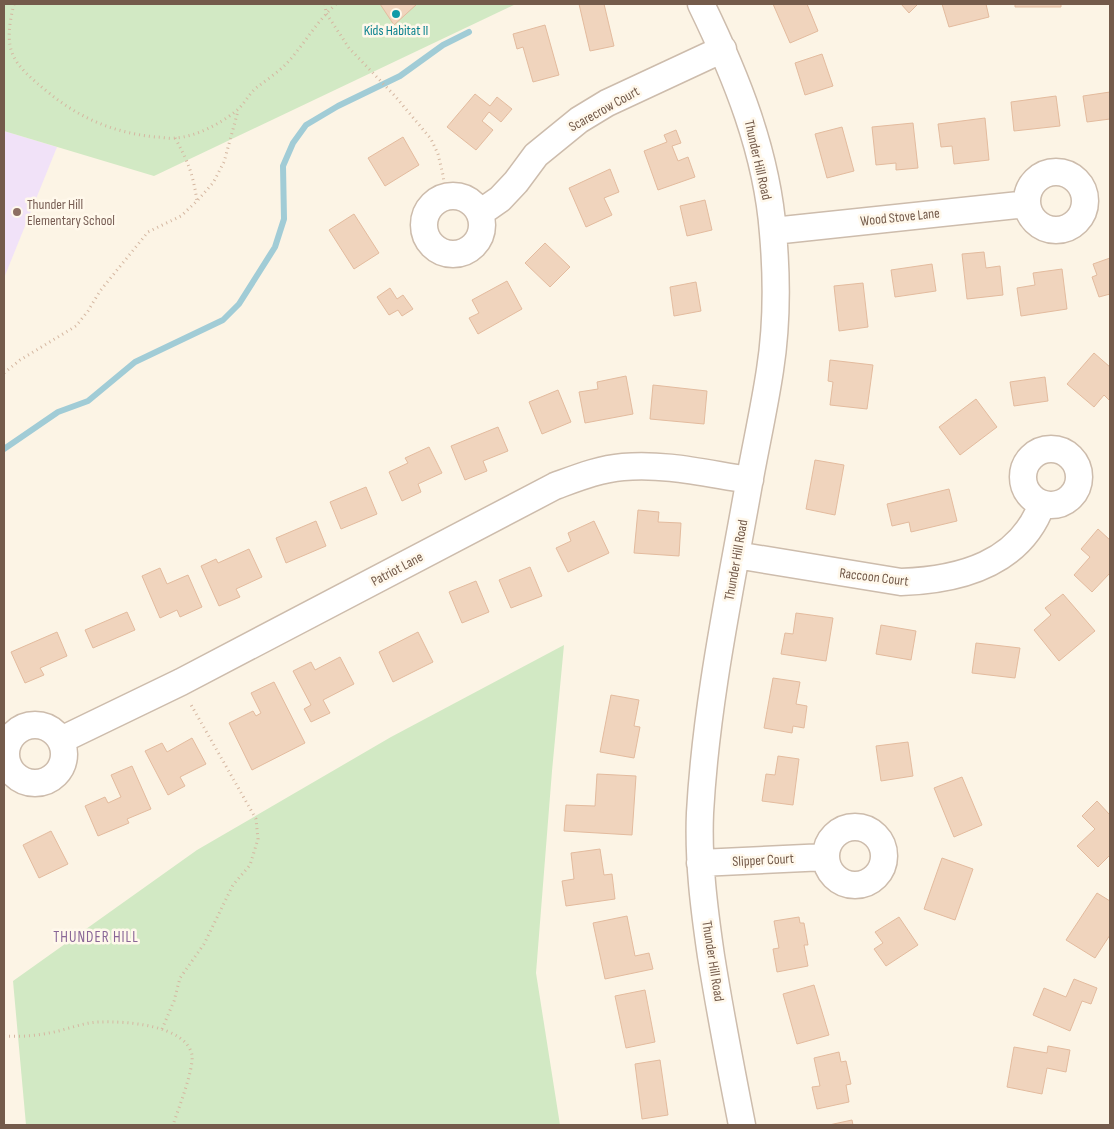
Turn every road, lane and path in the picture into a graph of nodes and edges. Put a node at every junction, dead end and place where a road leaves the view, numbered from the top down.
1 (14, 4) edge
2 (325, 4) edge
3 (336, 4) edge
4 (701, 4) edge
5 (326, 13) junction
6 (723, 49) junction
7 (238, 110) junction
8 (175, 138) junction
9 (446, 197) junction
10 (197, 201) junction
11 (1028, 204) dead end
12 (480, 213) junction
13 (773, 231) junction
14 (4, 373) edge
15 (750, 480) junction
16 (1042, 504) dead end
17 (736, 555) junction
18 (181, 682) junction
19 (61, 740) dead end
20 (826, 857) dead end
21 (700, 863) junction
22 (162, 1029) junction
23 (4, 1036) edge
24 (174, 1125) edge
25 (742, 1125) edge

1 - 8 path
2 - 5 path
3 - 5 path
4 - 6 street, Thunder Hill Road
5 - 7 path
5 - 9 path
6 - 12 street, Scarecrow Court
6 - 13 street, Thunder Hill Road
7 - 8 path
7 - 10 path
8 - 10 path
9 - 12 street
9 - 12 street
10 - 14 path
11 - 13 street, Wood Stove Lane
13 - 15 street, Thunder Hill Road
15 - 17 street, Thunder Hill Road
15 - 18 street, Patriot Lane
16 - 17 street, Raccoon Court
17 - 21 street, Thunder Hill Road
18 - 19 street, Patriot Lane
18 - 22 path
20 - 21 street, Slipper Court
21 - 25 street, Thunder Hill Road
22 - 23 path
22 - 24 path

